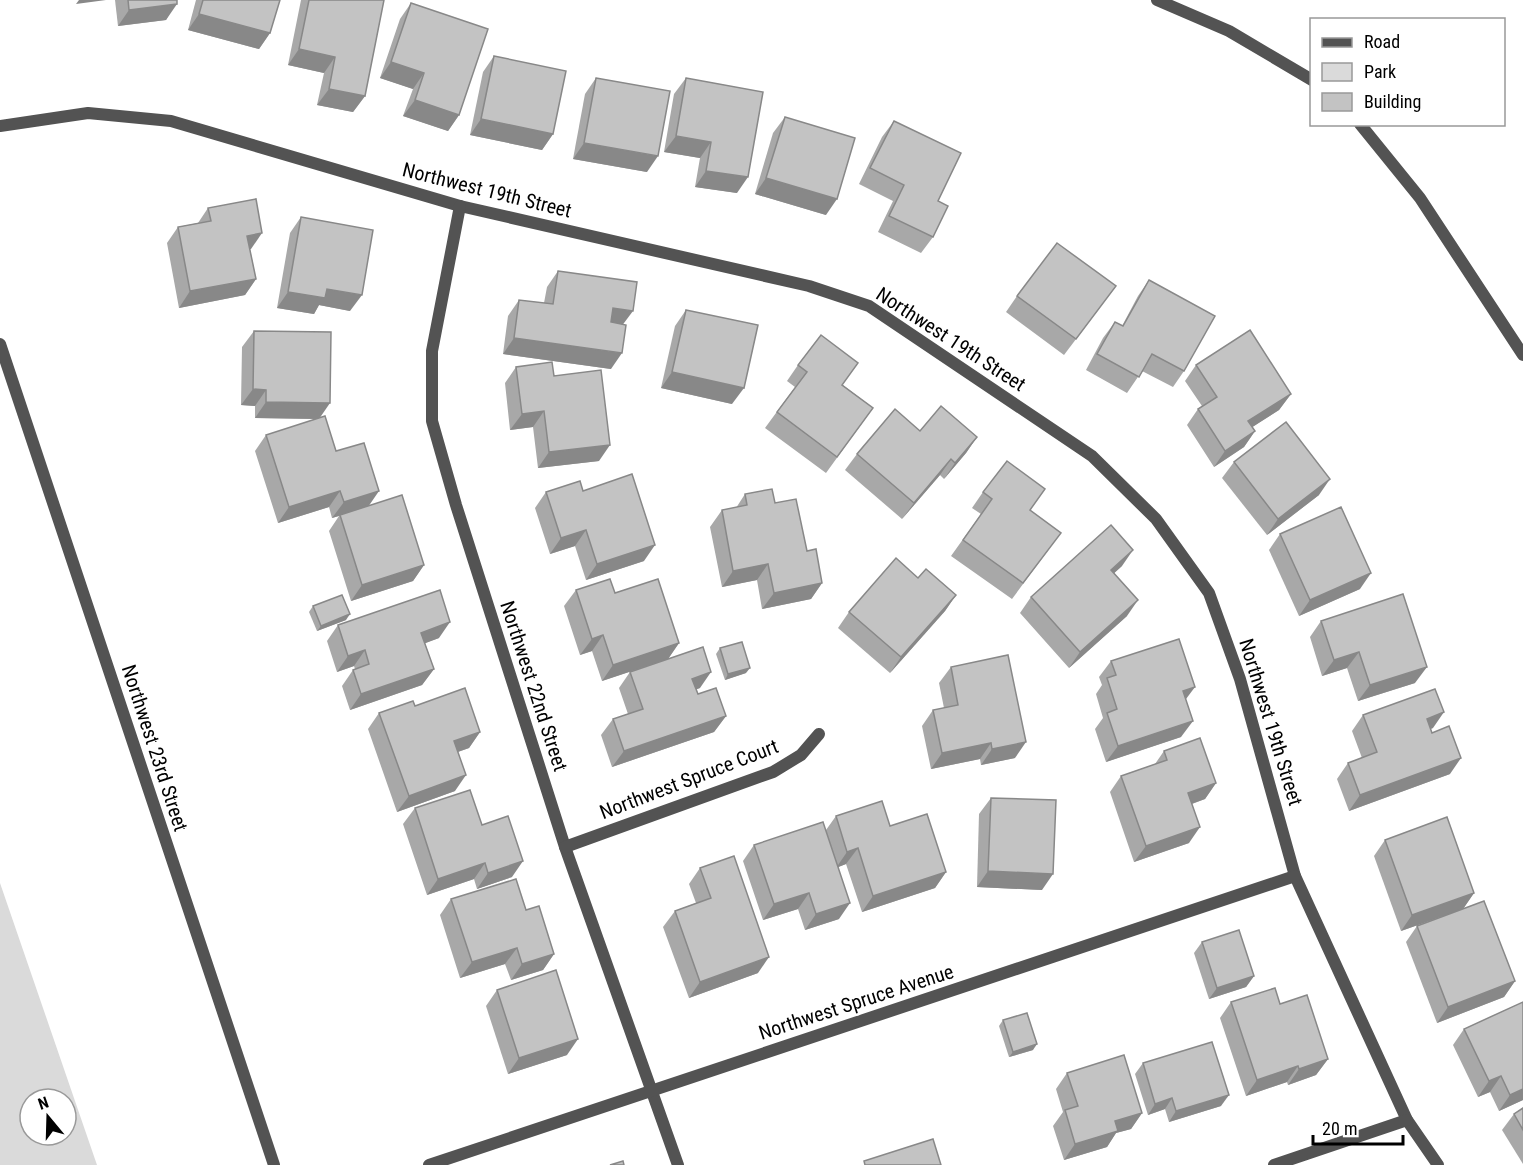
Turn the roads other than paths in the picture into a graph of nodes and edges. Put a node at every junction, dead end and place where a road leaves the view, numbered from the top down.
1 (1157, 0) edge
2 (1310, 79) edge
3 (0, 126) edge
4 (1362, 126) edge
5 (460, 206) junction
6 (0, 344) edge
7 (1523, 355) edge
8 (819, 734) dead end
9 (565, 847) junction
10 (1295, 876) junction
11 (653, 1090) junction
12 (1407, 1120) junction
13 (274, 1165) edge
14 (429, 1165) edge
15 (678, 1165) edge
16 (1274, 1165) edge
17 (1438, 1165) edge

1 - 2 street
3 - 5 street, Northwest 19th Street
4 - 7 street
5 - 9 street, Northwest 22nd Street
5 - 10 street, Northwest 19th Street
6 - 13 street, Northwest 23rd Street
8 - 9 street, Northwest Spruce Court
9 - 11 street, Northwest 22nd Street
10 - 11 street, Northwest Spruce Avenue
10 - 12 street, Northwest 19th Street
11 - 14 street, Northwest Spruce Avenue
11 - 15 street, Northwest 22nd Street
12 - 16 street
12 - 17 street, Northwest 19th Street

